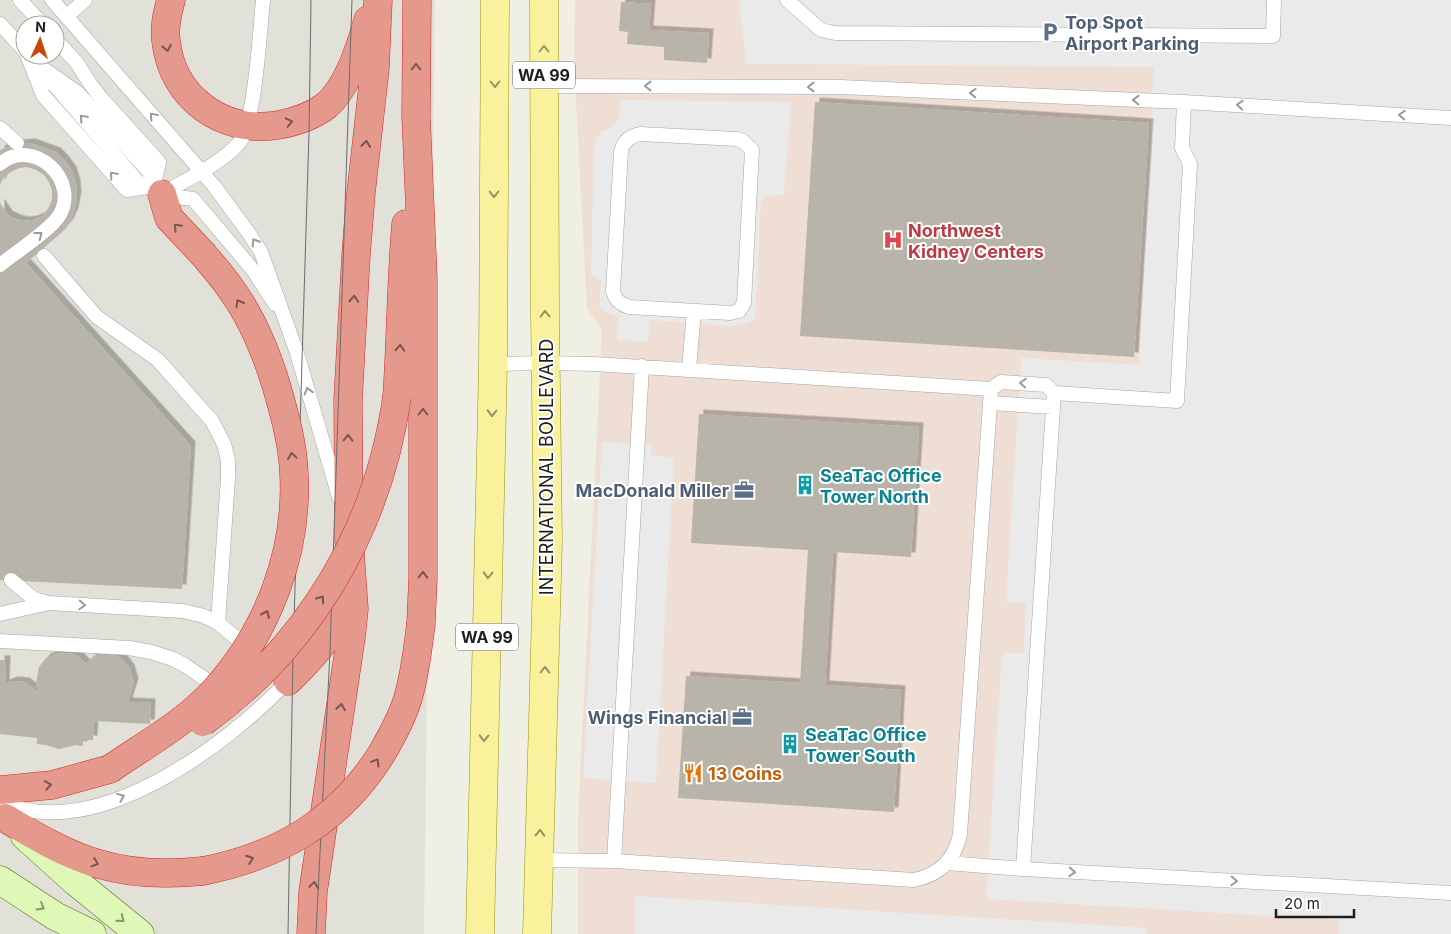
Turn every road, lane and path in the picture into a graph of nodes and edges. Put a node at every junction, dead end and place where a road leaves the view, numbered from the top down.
1 (20, 0) edge
2 (52, 0) edge
3 (85, 0) edge
4 (171, 0) edge
5 (263, 0) edge
6 (373, 0) edge
7 (378, 0) edge
8 (417, 0) edge
9 (496, 0) edge
10 (544, 0) edge
11 (787, 0) edge
12 (1274, 0) edge
13 (34, 15) edge
14 (67, 16) junction
15 (0, 24) edge
16 (15, 40) edge
17 (65, 50) edge
18 (32, 65) edge
19 (40, 65) edge
20 (544, 86) junction
21 (1184, 102) junction
22 (416, 116) junction
23 (1451, 118) edge
24 (247, 125) junction
25 (0, 128) edge
26 (17, 143) dead end
27 (0, 164) edge
28 (201, 171) junction
29 (158, 190) junction
30 (44, 256) dead end
31 (0, 265) edge
32 (694, 311) junction
33 (284, 320) junction
34 (545, 362) junction
35 (494, 364) junction
36 (642, 366) junction
37 (689, 369) junction
38 (1054, 393) junction
39 (990, 396) junction
40 (1053, 407) junction
41 (349, 539) junction
42 (11, 580) dead end
43 (353, 583) junction
44 (49, 603) junction
45 (0, 614) edge
46 (218, 623) junction
47 (0, 641) edge
48 (288, 681) junction
49 (255, 713) junction
50 (110, 769) junction
51 (0, 790) edge
52 (2, 811) edge
53 (539, 860) junction
54 (614, 861) junction
55 (947, 863) junction
56 (1023, 869) junction
57 (0, 880) edge
58 (1451, 893) edge
59 (92, 934) edge
60 (140, 934) edge
61 (311, 934) edge
62 (480, 934) edge
63 (537, 934) edge

1 - 13 lane
2 - 14 lane
3 - 14 lane
4 -> 24 highway
5 - 24 lane
24 -> 6 highway
41 -> 7 highway
22 -> 8 highway
9 -> 35 main road, WA 99
20 -> 10 main road, INTERNATIONAL BOULEVARD / WA 99
11 - 12 lane
28 -> 14 lane
15 - 16 lane
17 - 29 lane
29 -> 18 lane
29 -> 19 lane
21 -> 20 lane
34 -> 20 main road, INTERNATIONAL BOULEVARD / WA 99
23 -> 21 lane
21 - 38 lane
50 -> 22 highway, bridge
52 -> 22 highway, bridge
24 - 28 lane
25 - 26 lane
31 -> 27 lane
28 - 29 lane
33 -> 28 lane
29 - 33 lane
50 -> 29 highway, bridge
30 - 46 lane
32 - 32 lane
32 - 37 lane
41 -> 33 lane
34 - 35 lane
34 - 36 lane
53 -> 34 main road, INTERNATIONAL BOULEVARD / WA 99
35 -> 62 main road, WA 99
36 - 37 lane
36 - 54 lane
37 - 39 lane
38 -> 39 lane
38 - 40 lane
39 - 40 lane
39 - 55 lane
40 - 56 lane
41 - 43 highway
42 - 44 lane
43 - 48 highway
61 -> 43 highway
44 - 45 lane
44 -> 46 lane
46 - 48 lane
47 - 49 lane
48 - 49 lane
52 -> 49 lane
51 -> 50 highway
52 -> 60 main road
53 - 54 lane
53 - 63 main road, INTERNATIONAL BOULEVARD / WA 99
54 - 55 lane
55 - 56 lane
56 -> 58 lane
57 -> 59 main road

